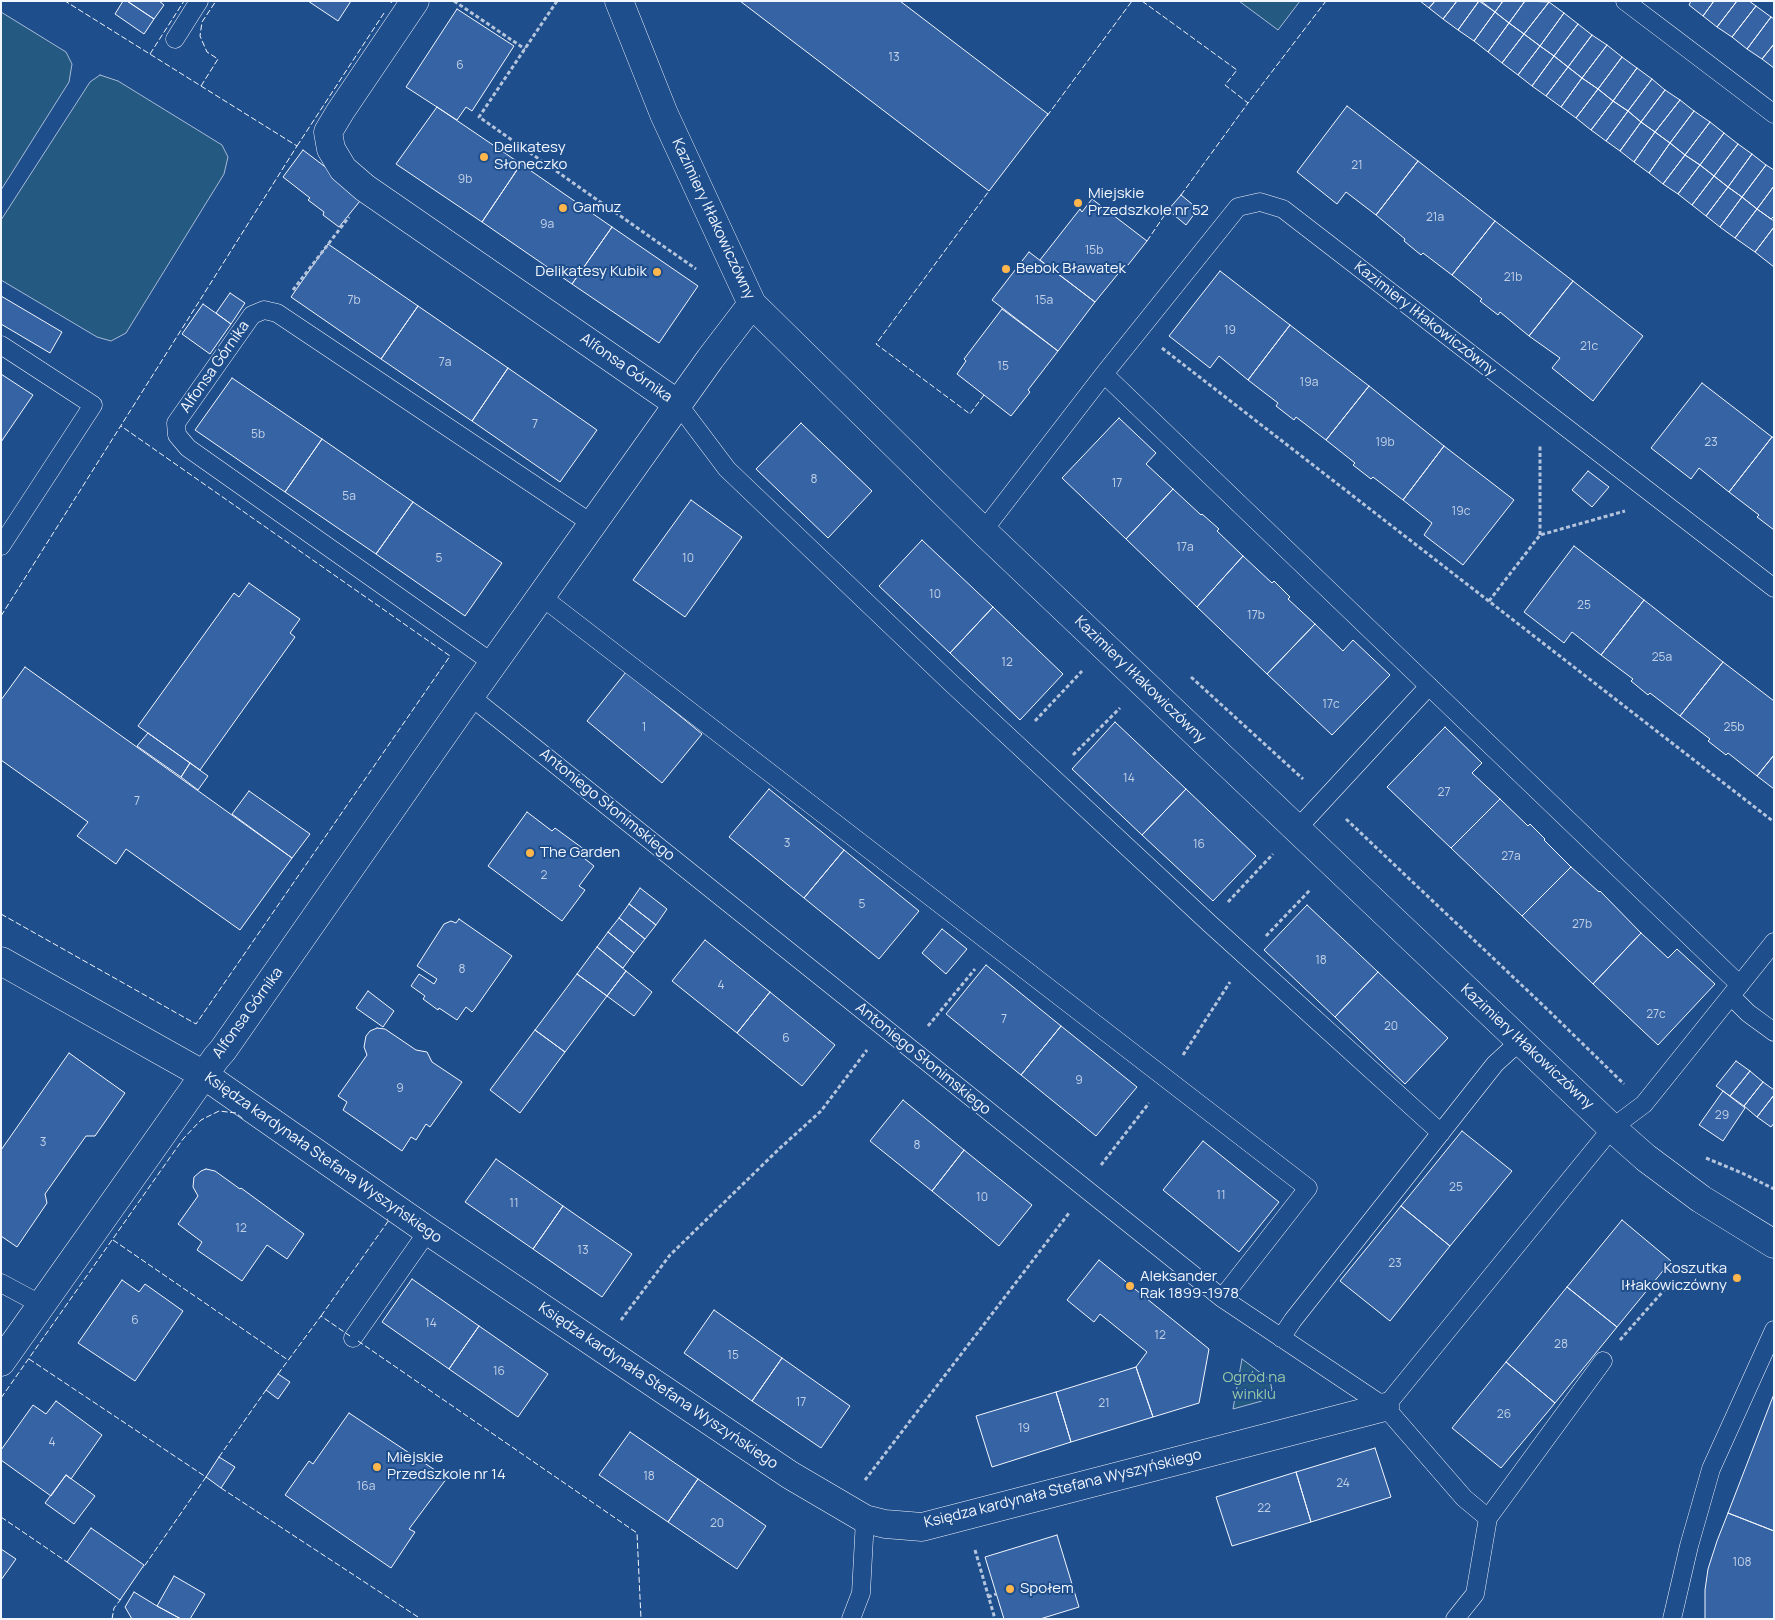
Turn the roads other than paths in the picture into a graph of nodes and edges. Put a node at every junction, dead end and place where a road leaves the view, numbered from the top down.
1 (199, 1) edge
2 (415, 1) edge
3 (619, 1) edge
4 (1624, 1) edge
5 (175, 38) dead end
6 (1774, 114) edge
7 (752, 304) junction
8 (1, 345) edge
9 (1104, 374) junction
10 (678, 404) junction
11 (594, 525) junction
12 (983, 531) junction
13 (1, 546) edge
14 (1774, 588) edge
15 (542, 597) junction
16 (494, 664) junction
17 (1429, 686) junction
18 (470, 696) junction
19 (1297, 829) junction
20 (1774, 942) edge
21 (1, 961) edge
22 (1736, 990) junction
23 (1774, 1032) edge
24 (1520, 1041) junction
25 (204, 1074) junction
26 (1612, 1128) junction
27 (1441, 1133) junction
28 (428, 1231) junction
29 (1774, 1244) edge
30 (1, 1283) edge
31 (1222, 1298) junction
32 (42, 1304) junction
33 (1774, 1330) edge
34 (353, 1338) dead end
35 (1282, 1338) junction
36 (1, 1362) edge
37 (1603, 1362) dead end
38 (1385, 1407) junction
39 (1488, 1518) junction
40 (865, 1519) junction
41 (851, 1619) edge
42 (1455, 1619) edge
43 (1672, 1619) edge

1 - 5 lane
2 - 10 street, Alfonsa Górnika
3 - 7 street, Kazimiery Iłłakowiczówny
4 - 6 lane
7 - 10 street, Alfonsa Górnika
7 - 12 street, Kazimiery Iłłakowiczówny
8 - 13 lane
9 - 12 lane, Kazimiery Iłłakowiczówny
9 - 14 lane, Kazimiery Iłłakowiczówny
9 - 17 lane
10 - 11 street, Alfonsa Górnika
10 - 27 lane
11 - 15 street, Alfonsa Górnika
11 - 16 lane, Alfonsa Górnika
12 - 19 street, Kazimiery Iłłakowiczówny
15 - 16 street, Alfonsa Górnika
15 - 31 lane
16 - 18 street, Alfonsa Górnika
17 - 19 lane
17 - 22 lane
18 - 25 street, Alfonsa Górnika
18 - 31 lane, Antoniego Słonimskiego
19 - 24 street, Kazimiery Iłłakowiczówny
20 - 22 lane
21 - 25 street, Księdza kardynała Stefana Wyszyńskiego
22 - 23 lane
22 - 26 lane
24 - 26 street, Kazimiery Iłłakowiczówny
24 - 27 lane
25 - 28 street, Księdza kardynała Stefana Wyszyńskiego
25 - 32 street, Alfonsa Górnika
26 - 29 street, Kazimiery Iłłakowiczówny
26 - 38 lane
27 - 35 lane
28 - 34 lane
28 - 40 street, Księdza kardynała Stefana Wyszyńskiego
30 - 32 lane
31 - 35 lane, Antoniego Słonimskiego
32 - 36 street, Alfonsa Górnika
33 - 43 lane
35 - 38 lane, Antoniego Słonimskiego
37 - 39 lane
38 - 39 lane, Antoniego Słonimskiego
38 - 40 street, Księdza kardynała Stefana Wyszyńskiego
39 - 42 lane
40 - 41 lane

